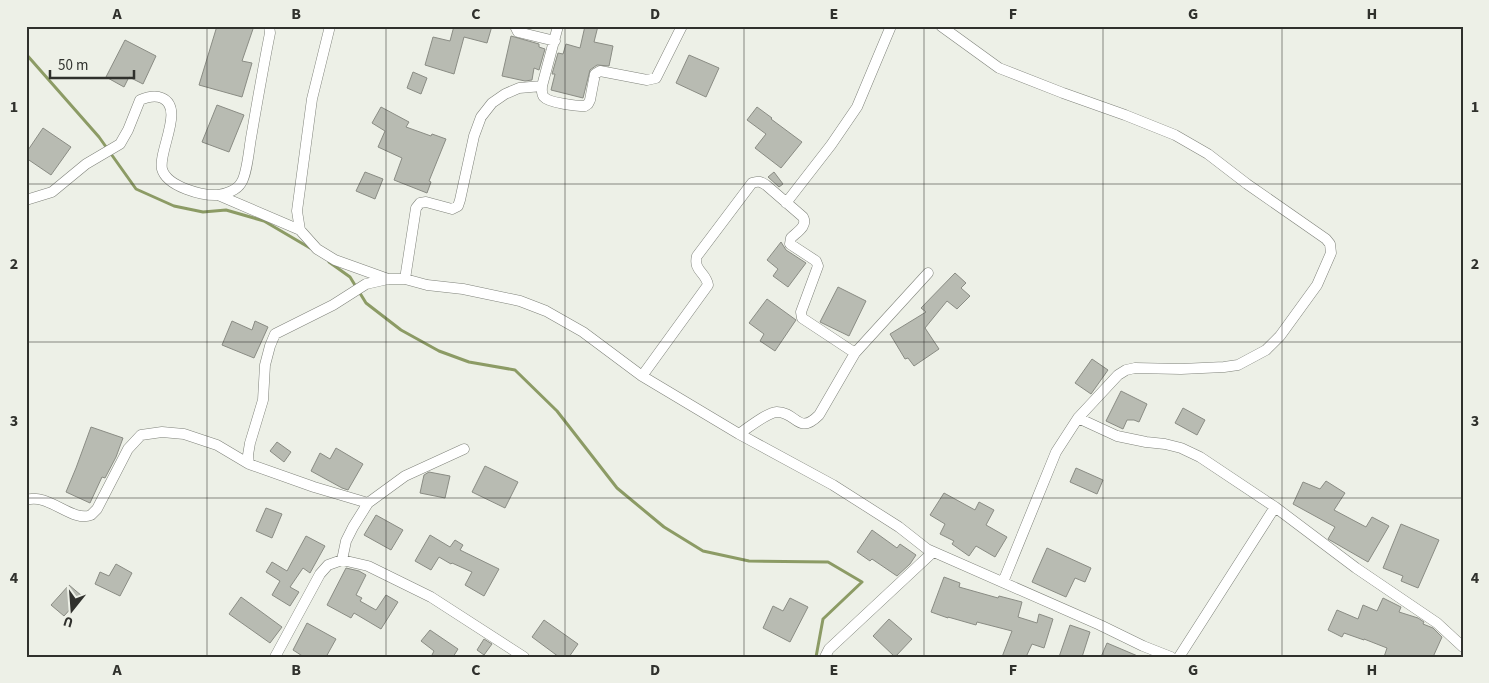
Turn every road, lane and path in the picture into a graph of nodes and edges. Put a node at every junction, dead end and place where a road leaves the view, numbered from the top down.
1 (269, 26) edge
2 (330, 26) edge
3 (515, 26) edge
4 (558, 26) edge
5 (682, 26) edge
6 (891, 26) edge
7 (941, 26) edge
8 (555, 41) junction
9 (542, 86) junction
10 (218, 195) junction
11 (26, 200) edge
12 (786, 203) junction
13 (300, 230) junction
14 (928, 273) dead end
15 (388, 279) junction
16 (405, 279) junction
17 (855, 353) junction
18 (642, 376) junction
19 (1078, 418) junction
20 (739, 434) junction
21 (464, 449) dead end
22 (249, 464) junction
23 (26, 500) edge
24 (368, 503) junction
25 (1275, 507) junction
26 (933, 552) junction
27 (342, 560) junction
28 (1003, 582) junction
29 (1463, 647) edge
30 (275, 657) edge
31 (524, 657) edge
32 (825, 657) edge
33 (1171, 657) edge
34 (1179, 657) edge

1 - 10 street
2 - 13 street
3 - 8 street
4 - 8 street
5 - 9 street
6 - 12 street
7 - 19 street
8 - 9 street
9 - 16 street
10 - 11 street
10 - 13 street
12 - 17 street
12 - 18 street
13 - 15 street
14 - 17 street
15 - 16 street
15 - 22 street
16 - 18 street
17 - 20 street
18 - 20 street
19 - 25 street
19 - 28 street
20 - 26 street
21 - 24 street
22 - 23 street
22 - 24 street
24 - 27 street
25 - 29 street
25 - 34 street
26 - 28 street
26 - 32 street
27 - 30 street
27 - 31 street
28 - 33 street

